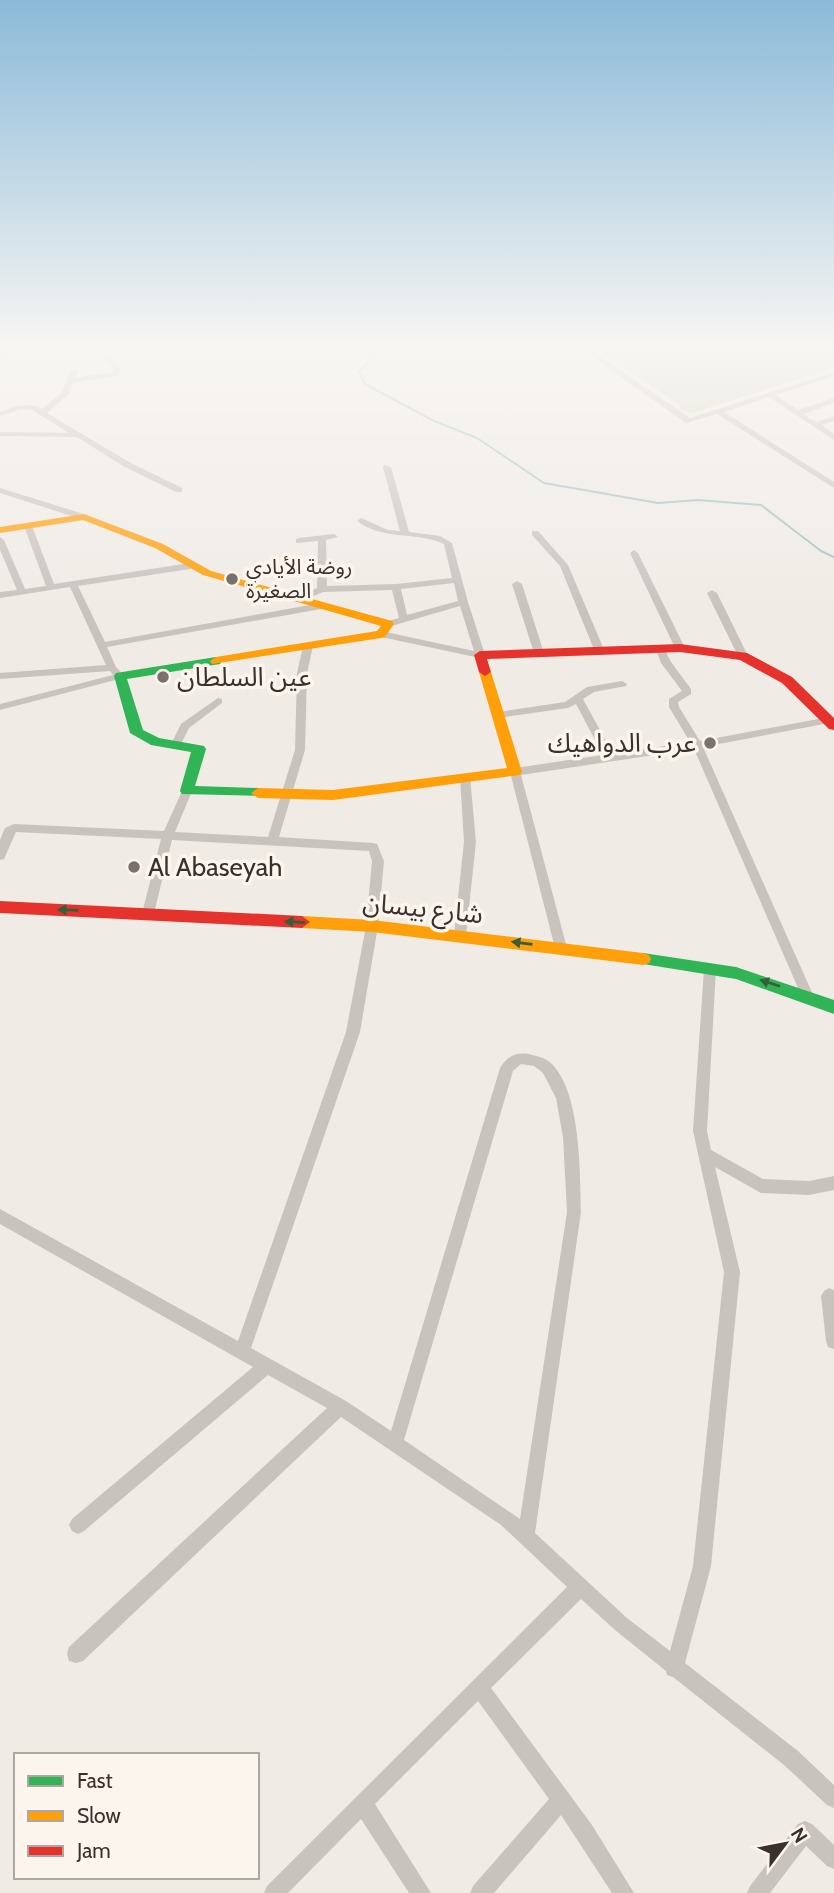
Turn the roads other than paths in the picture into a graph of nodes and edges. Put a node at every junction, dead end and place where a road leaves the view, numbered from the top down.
1 (27, 434) edge
2 (753, 434) edge
3 (79, 435) joint
4 (387, 467) dead end
5 (834, 486) edge
6 (0, 490) edge
7 (179, 490) dead end
8 (84, 517) junction
9 (361, 521) dead end
10 (28, 526) junction
11 (0, 530) edge
12 (535, 533) dead end
13 (405, 534) junction
14 (334, 537) dead end
15 (0, 540) edge
16 (322, 540) junction
17 (299, 541) dead end
18 (634, 553) dead end
19 (190, 566) junction
20 (455, 580) junction
21 (517, 584) dead end
22 (74, 585) junction
23 (396, 587) junction
24 (51, 588) junction
25 (322, 589) junction
26 (22, 592) junction
27 (712, 593) dead end
28 (0, 595) edge
29 (299, 599) junction
30 (463, 602) junction
31 (321, 606) junction
32 (403, 617) junction
33 (384, 629) junction
34 (104, 645) junction
35 (308, 646) junction
36 (680, 648) junction
37 (662, 650) junction
38 (600, 652) junction
39 (539, 653) junction
40 (480, 655) junction
41 (743, 656) junction
42 (116, 672) junction
43 (0, 676) edge
44 (622, 684) dead end
45 (578, 699) junction
46 (218, 701) dead end
47 (0, 707) edge
48 (498, 715) junction
49 (831, 723) edge
50 (176, 744) junction
51 (697, 744) junction
52 (609, 757) junction
53 (515, 772) junction
54 (465, 777) junction
55 (187, 792) junction
56 (284, 795) junction
57 (167, 838) junction
58 (272, 841) junction
59 (0, 856) edge
60 (0, 907) edge
61 (148, 913) junction
62 (372, 926) junction
63 (460, 936) junction
64 (561, 948) junction
65 (710, 969) junction
66 (808, 997) junction
67 (834, 1007) edge
68 (705, 1154) junction
69 (834, 1183) edge
70 (0, 1216) edge
71 (829, 1296) dead end
72 (834, 1341) edge
73 (242, 1352) junction
74 (267, 1366) junction
75 (340, 1407) junction
76 (395, 1444) junction
77 (78, 1525) dead end
78 (526, 1536) junction
79 (581, 1586) junction
80 (76, 1654) dead end
81 (674, 1668) junction
82 (479, 1688) junction
83 (834, 1798) edge
84 (561, 1800) junction
85 (362, 1803) junction
86 (834, 1859) edge
87 (274, 1893) edge
88 (421, 1893) edge
89 (481, 1893) edge
90 (624, 1893) edge
91 (757, 1893) edge

1 - 3 street
2 - 5 street
3 - 7 street
4 - 13 street
6 - 8 street
8 - 10 street
8 - 19 street
9 - 13 street
10 - 11 street
10 - 24 street
12 - 38 street
13 - 20 street
14 - 16 street
15 - 26 street
16 - 17 street
16 - 25 street
18 - 36 street
19 - 22 street
19 - 29 street
20 - 23 street
20 - 30 street
21 - 39 street
22 - 24 street
22 - 34 street
23 - 25 street
23 - 32 street
24 - 26 street
25 - 29 street
26 - 28 street
27 - 41 street
29 - 31 street
30 - 32 street
30 - 40 street
31 - 33 street
31 - 34 street
32 - 33 street
33 - 35 street
33 - 40 street
34 - 42 street
35 - 42 street
35 - 56 street
36 - 37 street
36 - 41 street
37 - 38 street
37 - 51 street
38 - 39 street
39 - 40 street
40 - 48 street
41 - 49 street
42 - 43 street
42 - 47 street
42 - 50 street
44 - 45 street
45 - 48 street
45 - 52 street
46 - 50 street
48 - 53 street
49 - 51 street
50 - 55 street
51 - 52 street
51 - 66 street
52 - 53 street
53 - 54 street
53 - 64 street
54 - 56 street
54 - 63 street
55 - 56 street
55 - 57 street
56 - 58 street
57 - 58 street
57 - 59 street
57 - 61 street
58 - 62 street
61 -> 60 street, شارع بيسان
62 -> 61 street, شارع بيسان
62 - 63 street, شارع بيسان
62 - 73 street
64 -> 63 street, شارع بيسان
64 - 65 street, شارع بيسان
66 -> 65 street, شارع بيسان
65 - 68 street
66 - 67 street, شارع بيسان
68 - 69 street
68 - 81 street
70 - 73 street
71 - 72 street
73 - 74 street
74 - 75 street
74 - 77 street
75 - 76 street
75 - 80 street
76 - 78 street
76 - 78 street
78 - 79 street
79 - 81 street
79 - 82 street
81 - 83 street
82 - 84 street
82 - 85 street
84 - 89 street
84 - 90 street
85 - 87 street
85 - 88 street
86 - 91 street

